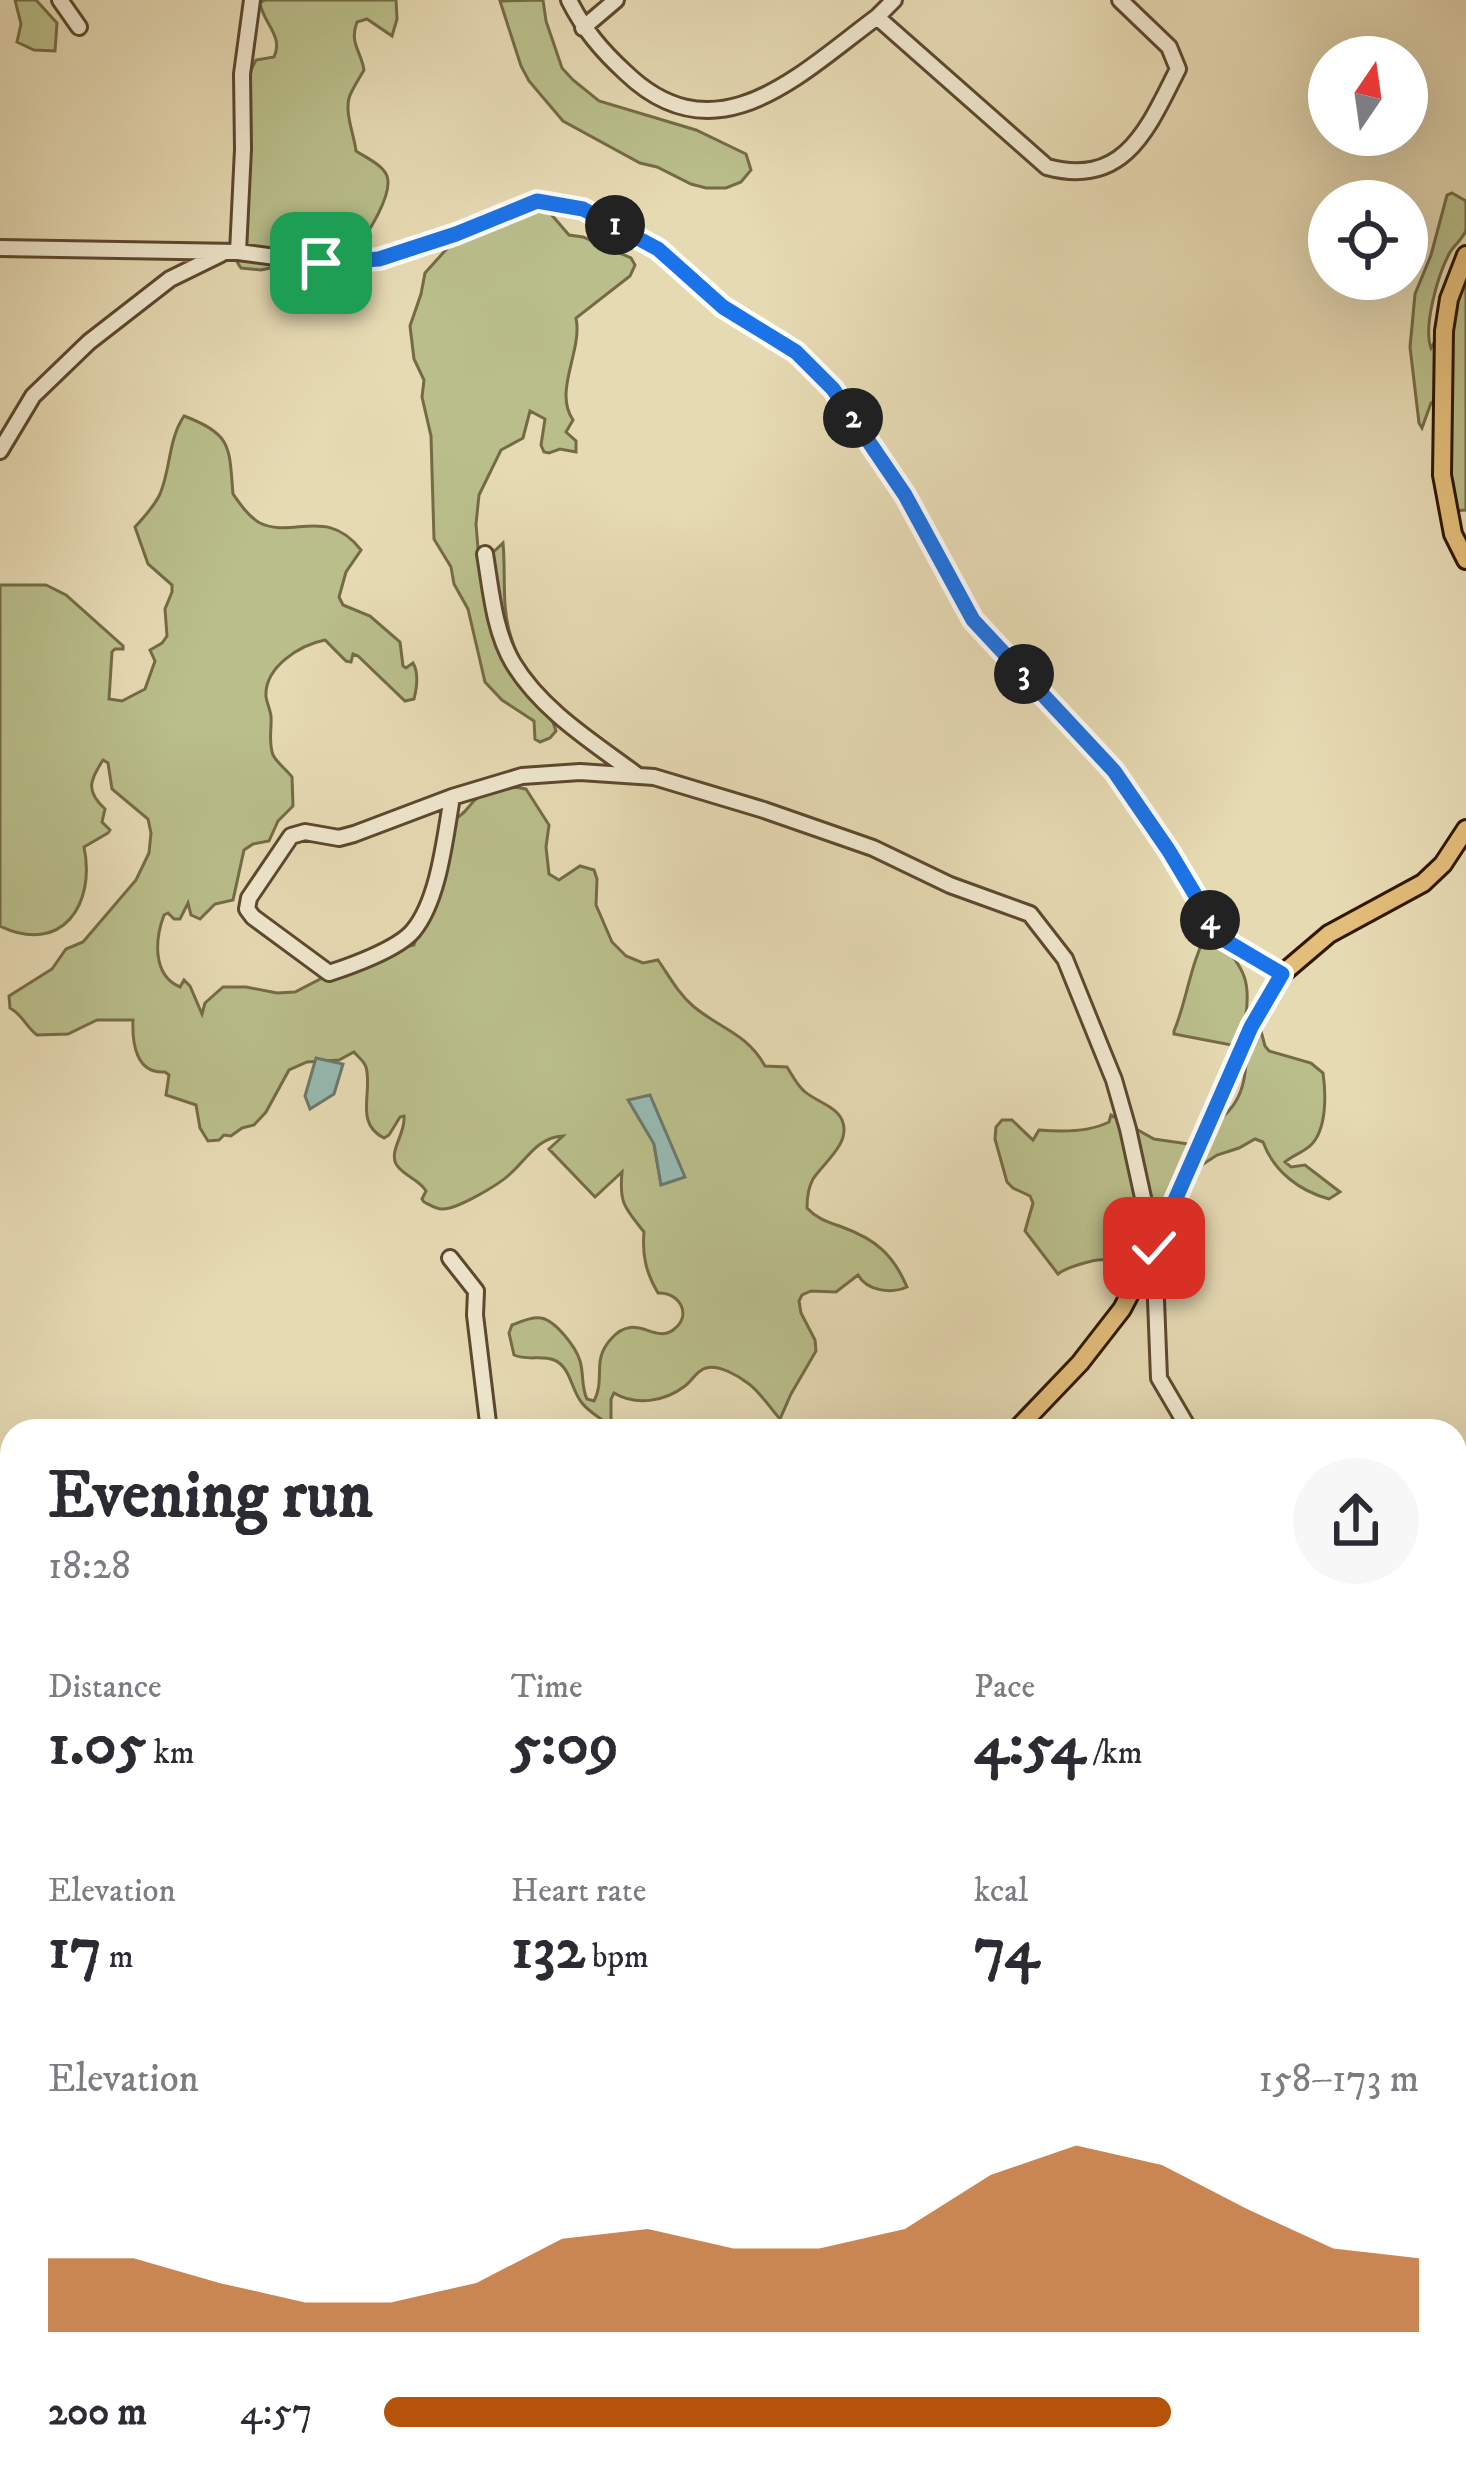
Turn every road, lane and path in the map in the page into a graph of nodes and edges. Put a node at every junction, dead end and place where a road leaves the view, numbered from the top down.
1 (61, 0) edge
2 (252, 0) edge
3 (569, 0) edge
4 (616, 0) edge
5 (894, 0) edge
6 (1120, 0) edge
7 (877, 17) junction
8 (80, 27) dead end
9 (583, 28) junction
10 (0, 248) edge
11 (173, 250) junction
12 (232, 252) junction
13 (1466, 255) edge
14 (170, 279) junction
15 (0, 451) edge
16 (484, 554) dead end
17 (1466, 560) edge
18 (597, 744) junction
19 (580, 772) junction
20 (638, 775) junction
21 (452, 797) junction
22 (1466, 829) edge
23 (1282, 974) junction
24 (1154, 1248) junction
25 (450, 1258) dead end
26 (488, 1419) edge
27 (1026, 1419) edge
28 (1183, 1419) edge

1 - 8 street
2 - 12 street
3 - 9 street
4 - 9 street
5 - 7 street
6 - 7 street
7 - 9 street
10 - 11 street
11 - 12 street
11 - 14 street
12 - 14 street
12 - 23 street
13 - 17 main road
14 - 15 street
16 - 18 street
18 - 19 street
18 - 20 street
19 - 20 street
19 - 21 street
20 - 24 street
21 - 21 street
22 - 23 main road
23 - 24 main road
24 - 27 main road
24 - 28 street
25 - 26 street

